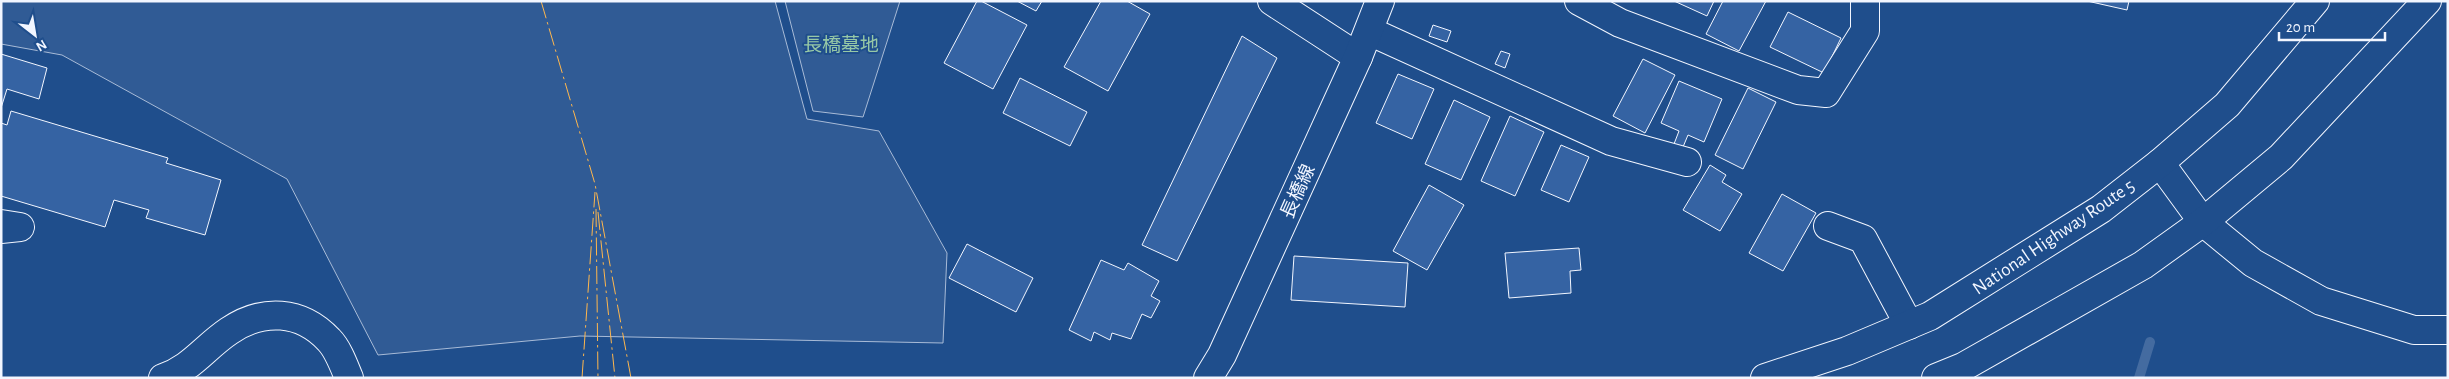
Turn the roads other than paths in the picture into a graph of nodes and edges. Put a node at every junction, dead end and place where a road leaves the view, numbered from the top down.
1 (1272, 1) edge
2 (1380, 1) edge
3 (1579, 1) edge
4 (1865, 1) edge
5 (2314, 1) edge
6 (2427, 1) edge
7 (1369, 31) junction
8 (1358, 57) junction
9 (1687, 162) dead end
10 (2160, 163) junction
11 (2203, 222) junction
12 (1, 224) edge
13 (1828, 226) dead end
14 (1, 229) edge
15 (1909, 325) junction
16 (2448, 330) edge
17 (163, 378) edge
18 (349, 378) edge
19 (1208, 378) edge
20 (1765, 378) edge
21 (1936, 378) edge

1 - 8 main road
2 - 7 main road, 長橋線
3 - 4 main road
5 - 10 main road, National Highway Route 5
6 - 11 main road
7 - 8 main road, 長橋線
7 - 9 main road
8 - 19 main road, 長橋線
10 - 11 main road
10 - 15 main road, National Highway Route 5
11 - 16 main road
11 - 21 main road
12 - 14 main road
13 - 15 main road
15 - 20 main road, National Highway Route 5
17 - 18 main road

